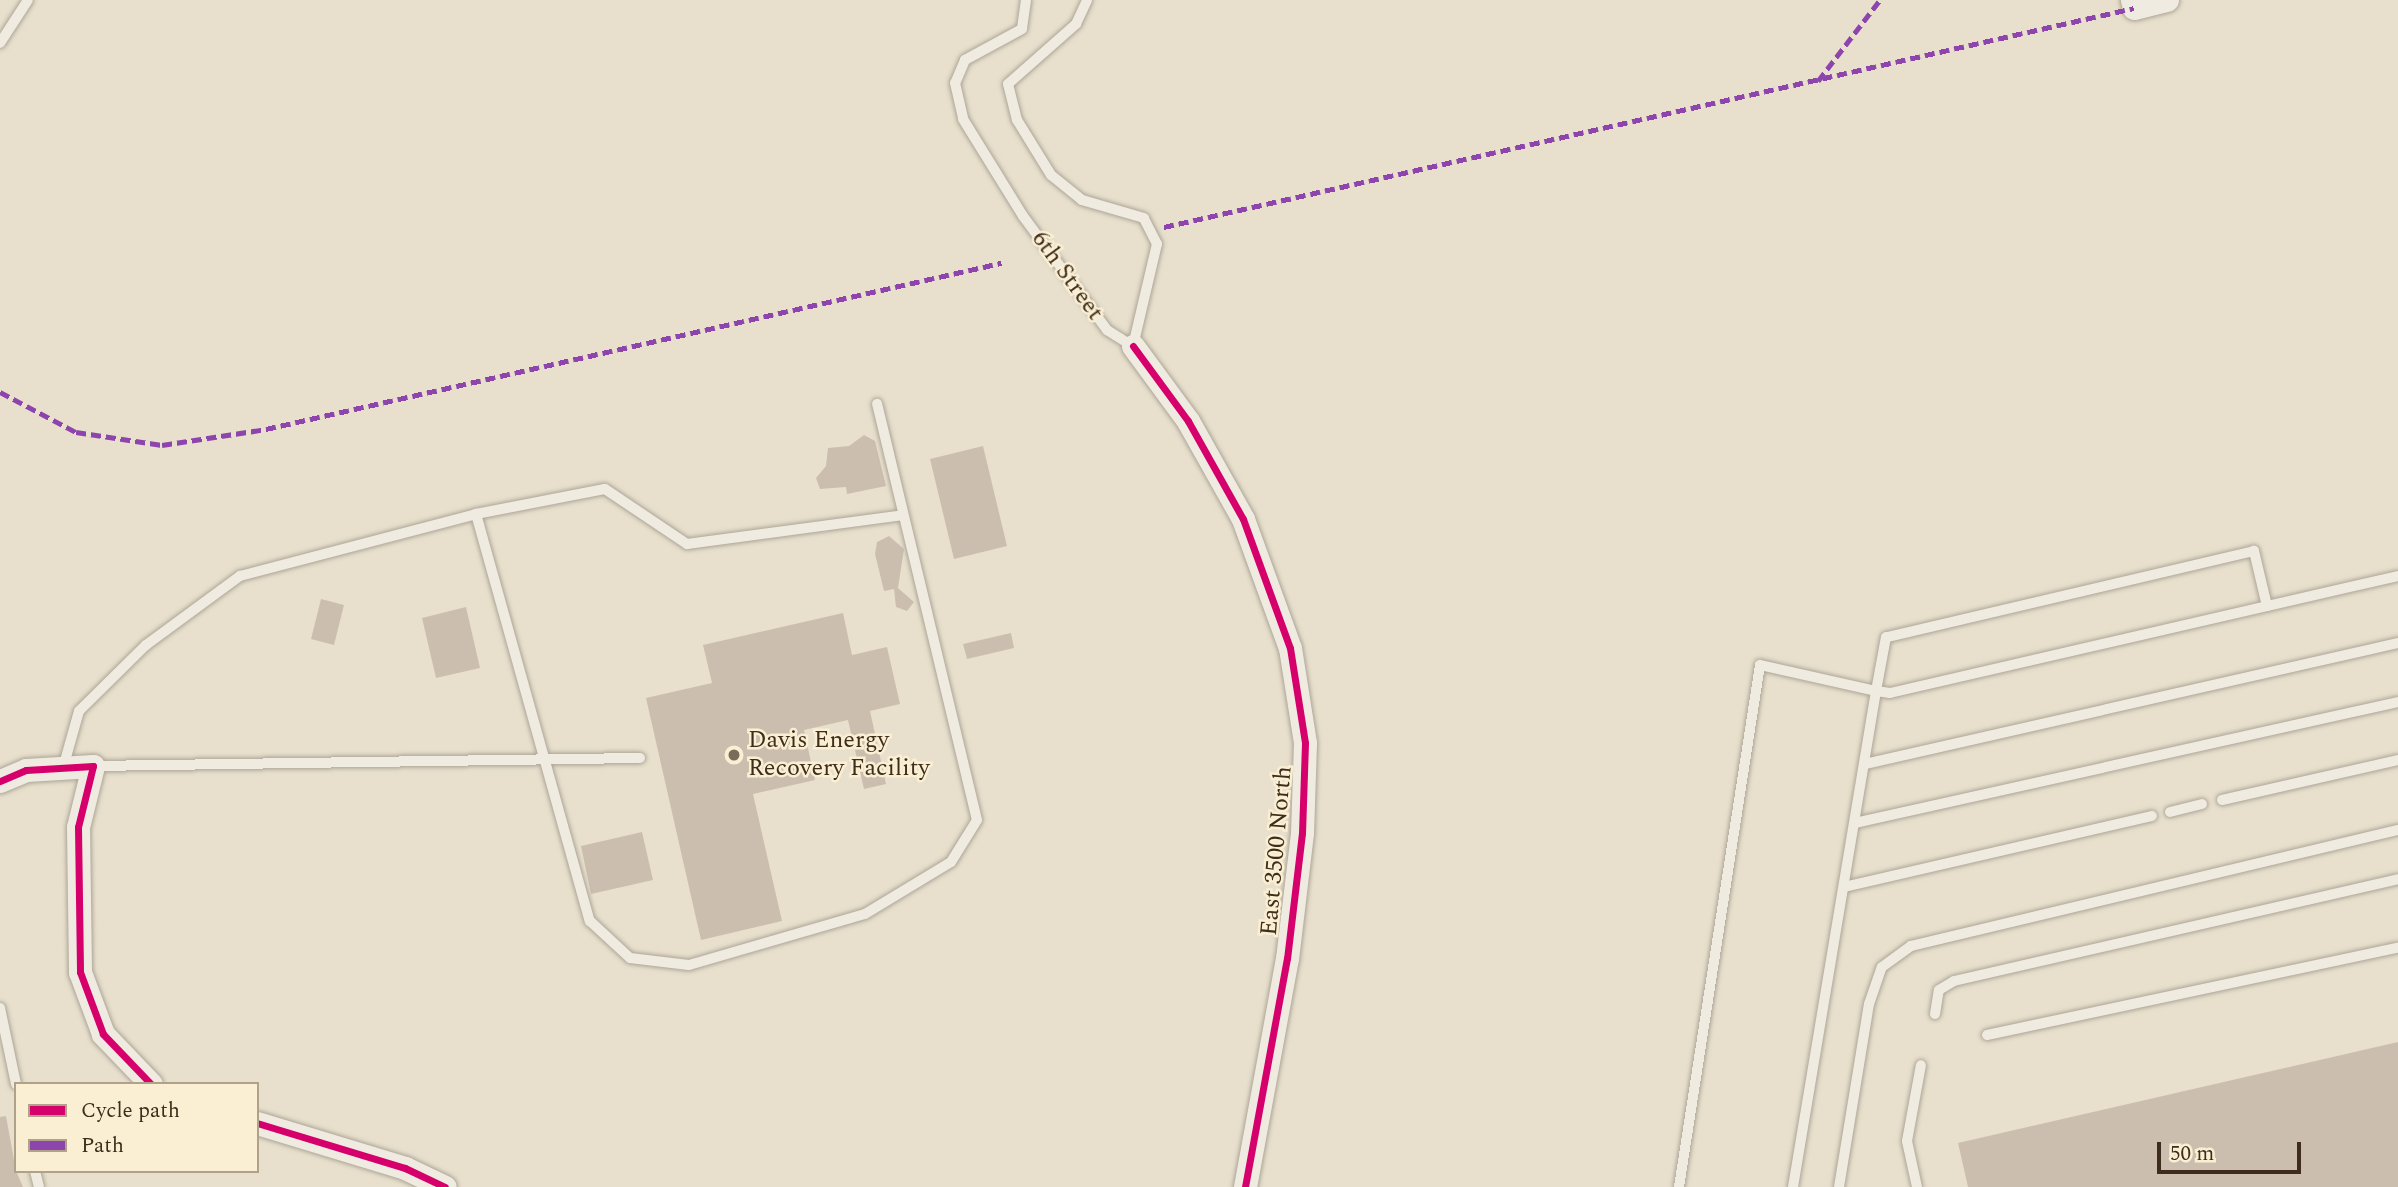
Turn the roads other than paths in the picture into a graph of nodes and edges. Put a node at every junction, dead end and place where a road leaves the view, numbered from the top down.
1 (28, 0) edge
2 (1026, 0) edge
3 (1087, 0) edge
4 (2167, 0) edge
5 (2133, 4) edge
6 (0, 43) edge
7 (1133, 346) junction
8 (877, 404) dead end
9 (475, 514) junction
10 (903, 516) junction
11 (2398, 576) edge
12 (2267, 606) junction
13 (2398, 643) edge
14 (1876, 691) junction
15 (2398, 702) edge
16 (640, 758) dead end
17 (2398, 760) edge
18 (543, 761) junction
19 (1865, 764) junction
20 (93, 766) junction
21 (63, 768) junction
22 (0, 781) edge
23 (2222, 800) dead end
24 (2202, 804) dead end
25 (2170, 812) dead end
26 (2152, 816) dead end
27 (1855, 823) junction
28 (2398, 830) edge
29 (2398, 879) edge
30 (1844, 887) junction
31 (2398, 948) edge
32 (0, 1008) edge
33 (1935, 1014) dead end
34 (1987, 1035) dead end
35 (1921, 1065) dead end
36 (16, 1082) edge
37 (149, 1082) edge
38 (259, 1125) edge
39 (445, 1187) edge
40 (1245, 1187) edge
41 (1679, 1187) edge
42 (1793, 1187) edge
43 (1839, 1187) edge
44 (1917, 1187) edge

1 - 6 lane
2 - 7 lane, 6th Street
3 - 7 lane, 6th Street
4 - 5 street
7 - 40 street, East 3500 North
8 - 10 lane
9 - 10 lane
9 - 18 lane
9 - 21 lane
10 - 18 lane
11 - 12 lane
12 - 14 lane
12 - 14 lane
13 - 19 lane
14 - 19 lane
14 - 41 lane
15 - 27 lane
16 - 18 lane
17 - 23 lane
18 - 20 lane
19 - 27 lane
20 - 21 street
20 - 37 street
21 - 22 street
24 - 25 lane
26 - 30 lane
27 - 30 lane
28 - 43 lane
29 - 33 lane
30 - 42 lane
31 - 34 lane
32 - 36 lane
35 - 44 lane
38 - 39 street

